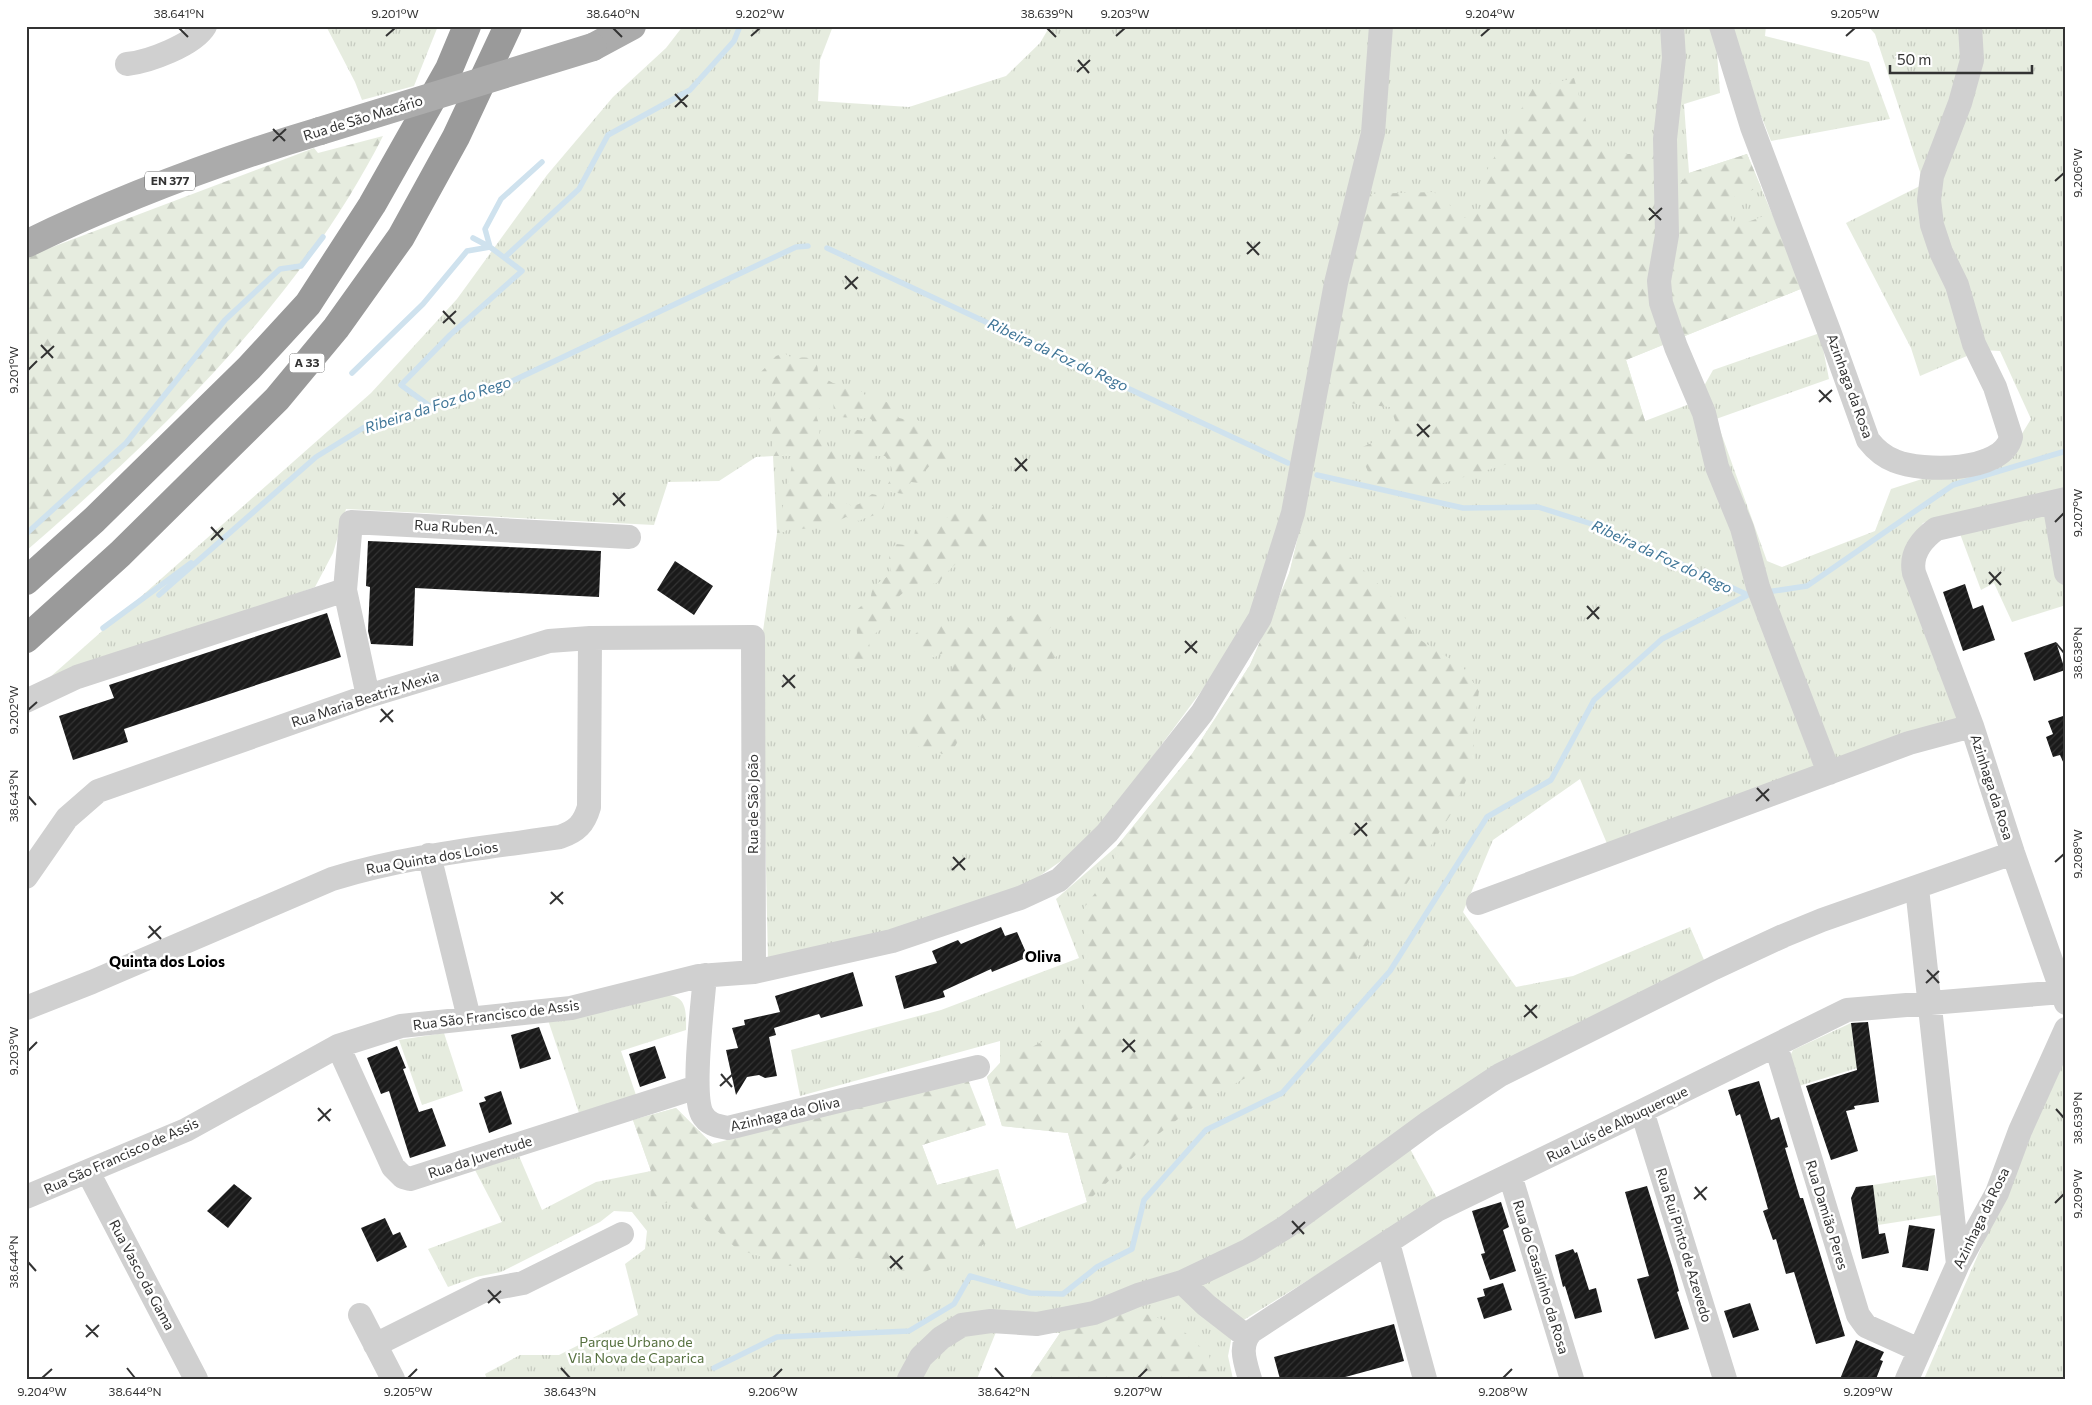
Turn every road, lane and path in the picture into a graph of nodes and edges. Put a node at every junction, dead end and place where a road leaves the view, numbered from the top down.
1 (205, 26) edge
2 (467, 26) edge
3 (508, 26) edge
4 (632, 26) edge
5 (1380, 26) edge
6 (1672, 26) edge
7 (1721, 26) edge
8 (1970, 26) edge
9 (127, 64) dead end
10 (26, 244) edge
11 (2060, 501) edge
12 (629, 537) dead end
13 (2066, 573) edge
14 (26, 581) edge
15 (345, 590) junction
16 (752, 637) joint
17 (590, 638) junction
18 (26, 639) edge
19 (368, 696) junction
20 (26, 701) edge
21 (1972, 726) junction
22 (1829, 773) junction
23 (2013, 853) junction
24 (429, 855) junction
25 (26, 877) edge
26 (1917, 888) junction
27 (1478, 904) dead end
28 (754, 972) junction
29 (705, 975) junction
30 (2064, 998) edge
31 (1929, 1004) junction
32 (26, 1008) edge
33 (469, 1018) junction
34 (2066, 1028) edge
35 (338, 1046) junction
36 (1776, 1046) junction
37 (978, 1067) dead end
38 (697, 1087) junction
39 (1642, 1112) junction
40 (88, 1172) junction
41 (1510, 1176) junction
42 (26, 1197) edge
43 (622, 1234) dead end
44 (1388, 1243) junction
45 (1958, 1264) junction
46 (1182, 1282) junction
47 (360, 1315) dead end
48 (1246, 1336) junction
49 (375, 1345) junction
50 (1919, 1350) junction
51 (196, 1379) edge
52 (393, 1379) edge
53 (909, 1379) edge
54 (1250, 1379) edge
55 (1425, 1379) edge
56 (1572, 1379) edge
57 (1725, 1379) edge
58 (1907, 1379) edge

1 - 9 street
2 - 14 highway, A 33
3 - 18 highway, A 33
4 - 10 main road, Rua de São Macário / EN 377, bridge
5 - 28 street, Rua São Francisco de Assis
6 - 22 street
7 - 8 street, Azinhaga da Rosa
11 - 13 street
11 - 21 street, Azinhaga da Rosa
12 - 15 street, Rua Ruben A.
15 - 19 street, Rua Ruben A.
15 - 20 street
16 - 17 street, Rua Maria Beatriz Mexia
16 - 28 street, Rua de São João
17 - 19 street, Rua Maria Beatriz Mexia
17 - 24 street, Rua Quinta dos Loios
19 - 25 street, Rua Maria Beatriz Mexia
21 - 22 street
21 - 23 street, Azinhaga da Rosa
22 - 27 street
23 - 26 street
23 - 30 street, Azinhaga da Rosa
24 - 32 street, Rua Quinta dos Loios
24 - 33 street
26 - 31 street
26 - 46 street
28 - 29 street, Rua São Francisco de Assis
29 - 33 street, Rua São Francisco de Assis
29 - 38 street, Azinhaga da Oliva
30 - 31 street, Rua Luís de Albuquerque
31 - 36 street, Rua Luís de Albuquerque
31 - 45 street
33 - 35 street, Rua São Francisco de Assis
34 - 45 street, Azinhaga da Rosa
35 - 38 street, Rua da Juventude
35 - 40 street, Rua São Francisco de Assis
36 - 39 street, Rua Luís de Albuquerque
36 - 50 street, Rua Damião Peres
37 - 38 street, Azinhaga da Oliva
39 - 41 street, Rua Luís de Albuquerque
39 - 57 street, Rua Rui Pinto de Azevedo
40 - 42 street, Rua São Francisco de Assis
40 - 51 street, Rua Vasco da Gama
41 - 44 street, Rua Luís de Albuquerque
41 - 56 street, Rua do Casalinho da Rosa
43 - 49 street
44 - 48 street, Rua Luís de Albuquerque
44 - 55 street
45 - 50 street, Azinhaga da Rosa
46 - 48 street
46 - 53 street
47 - 49 street
48 - 54 street
49 - 52 street
50 - 58 street, Azinhaga da Rosa

